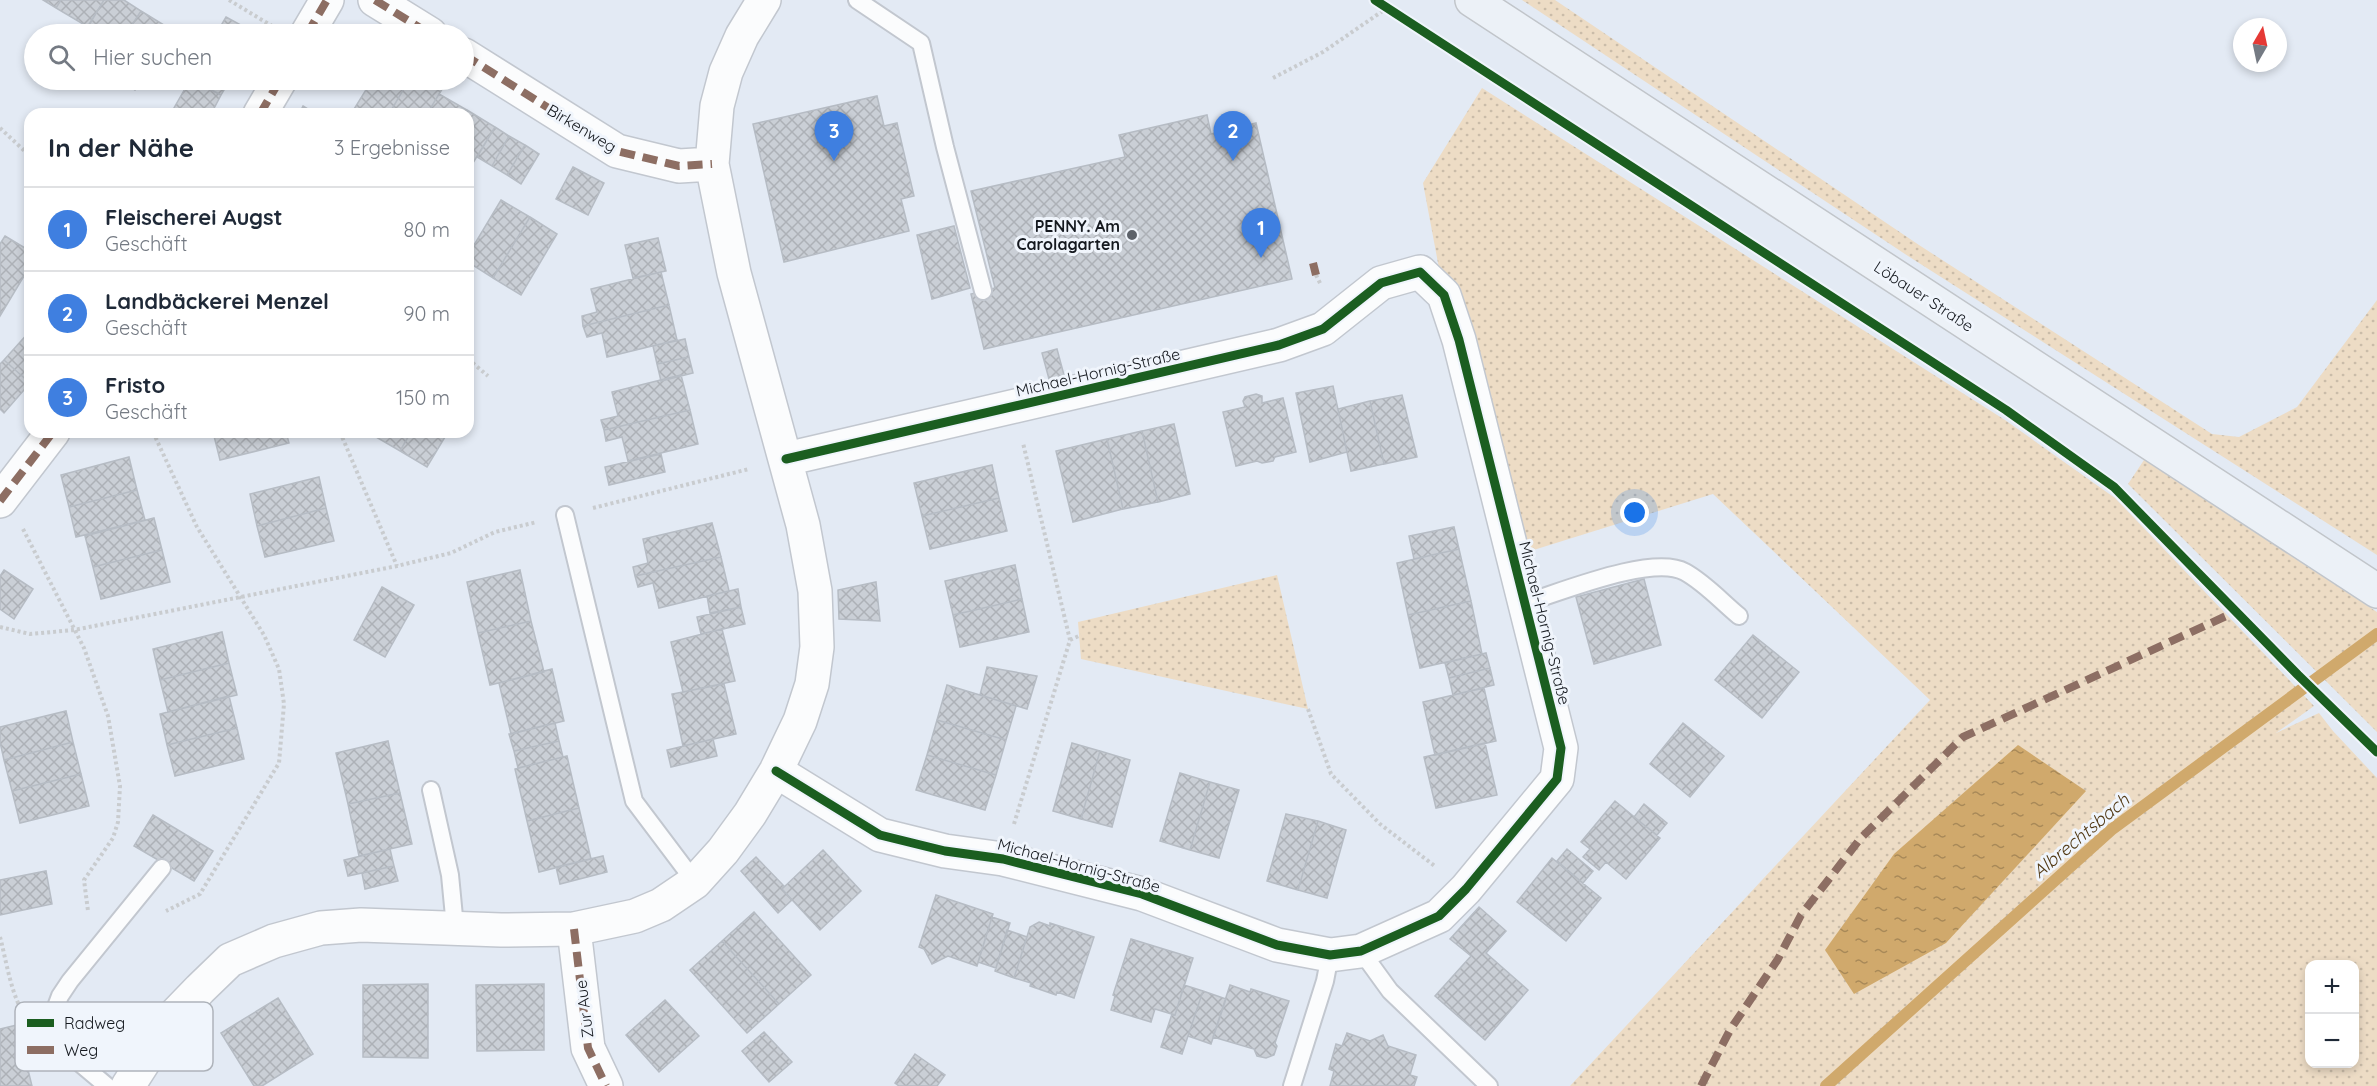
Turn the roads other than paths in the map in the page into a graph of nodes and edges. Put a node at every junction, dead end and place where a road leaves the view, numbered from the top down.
1 (327, 0) edge
2 (375, 0) edge
3 (764, 0) edge
4 (857, 0) edge
5 (1472, 0) edge
6 (300, 24) edge
7 (414, 24) edge
8 (474, 61) edge
9 (274, 90) edge
10 (264, 108) edge
11 (712, 164) junction
12 (983, 291) dead end
13 (48, 438) edge
14 (786, 459) junction
15 (2, 498) edge
16 (565, 515) road end
17 (2373, 588) edge
18 (1525, 603) junction
19 (1739, 615) dead end
20 (776, 771) junction
21 (431, 790) dead end
22 (162, 868) dead end
23 (695, 882) junction
24 (455, 927) junction
25 (574, 929) junction
26 (1345, 953) junction
27 (58, 1002) edge
28 (188, 1002) edge
29 (90, 1071) edge
30 (138, 1071) edge
31 (108, 1086) edge
32 (128, 1086) edge
33 (606, 1086) edge
34 (1292, 1086) edge
35 (1489, 1086) edge

1 - 6 street
2 - 7 street
3 - 11 street
4 - 12 lane
5 - 17 main road, Löbauer Straße
8 - 11 street, Birkenweg
9 - 10 street
11 - 14 street
13 - 15 street
14 - 18 street, Michael-Hornig-Straße
14 - 20 street
16 - 23 lane
18 - 19 lane
18 - 26 street, Michael-Hornig-Straße
20 - 23 street
20 - 26 street, Michael-Hornig-Straße
21 - 24 lane
22 - 27 lane
23 - 25 street
24 - 25 street
24 - 28 street
25 - 33 street, Zur Aue
26 - 34 lane
26 - 35 lane
29 - 31 lane
30 - 32 street

